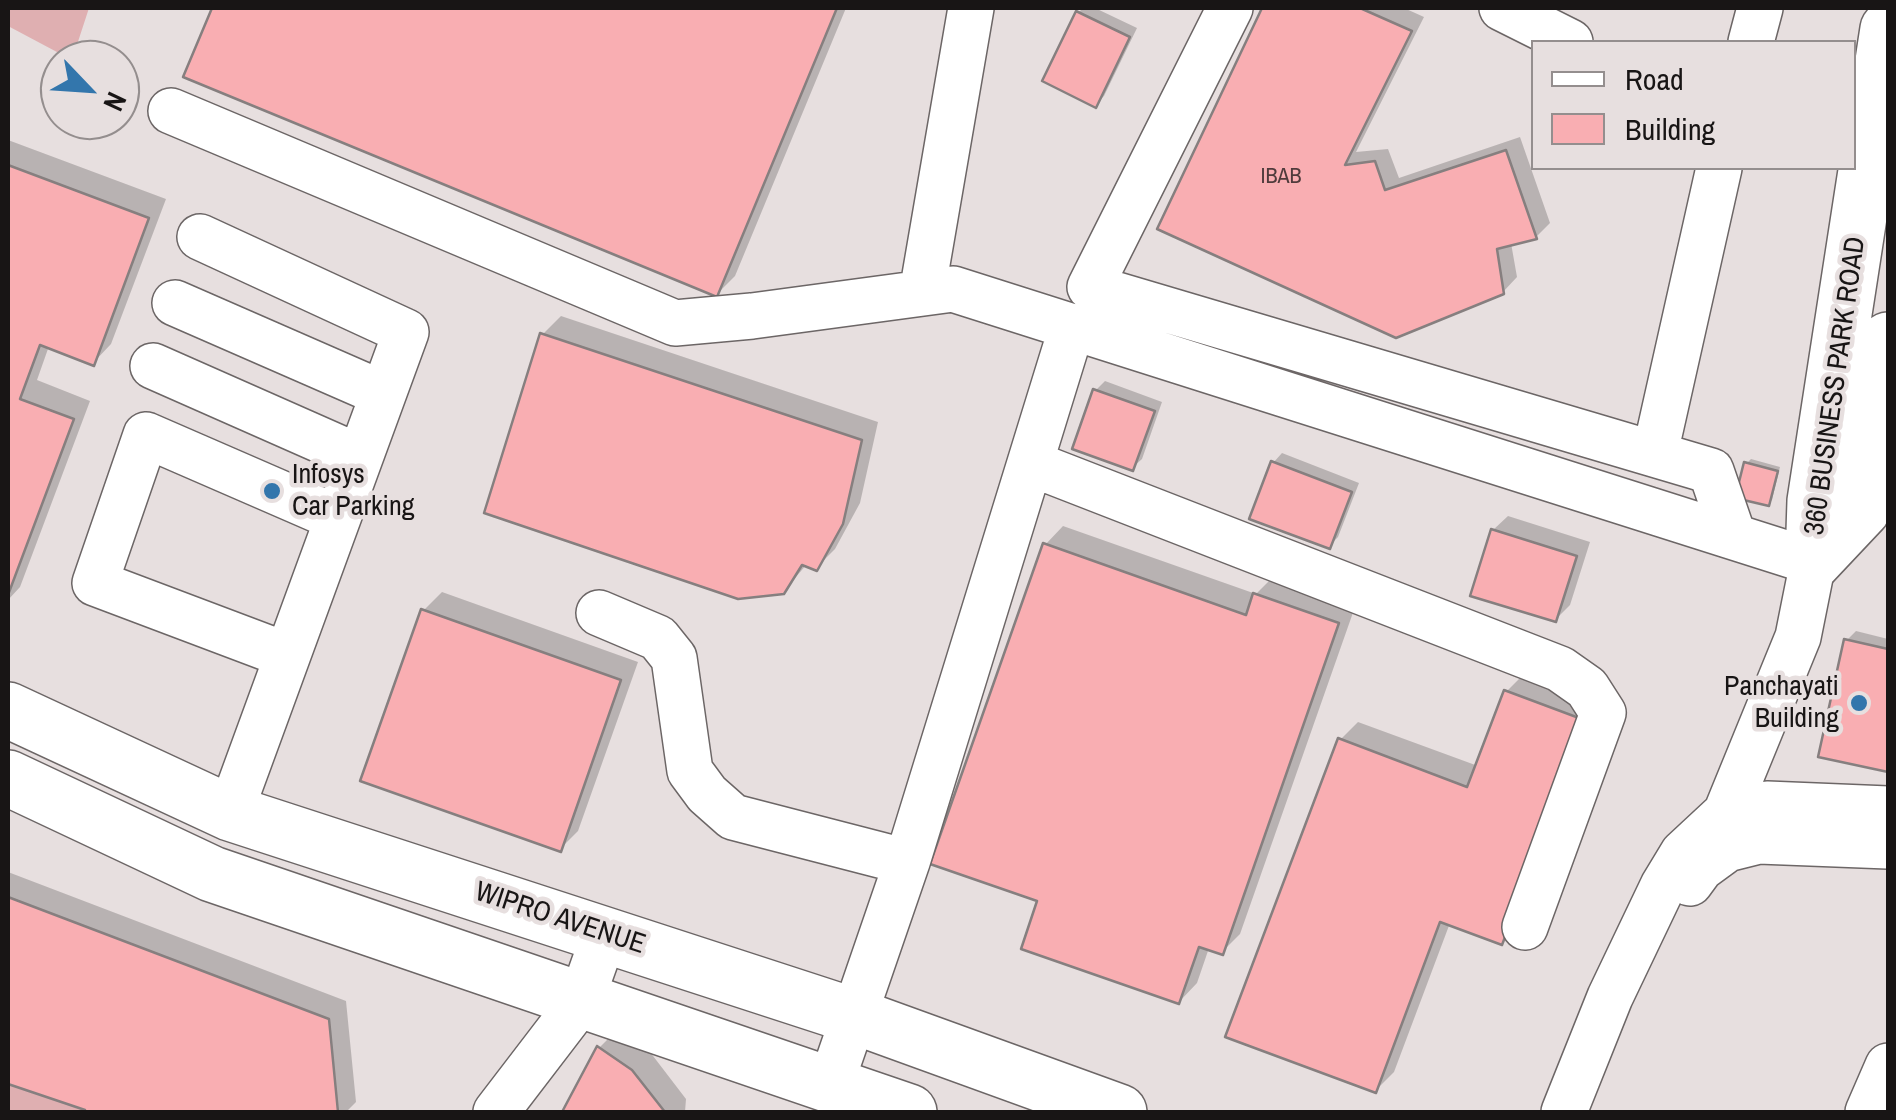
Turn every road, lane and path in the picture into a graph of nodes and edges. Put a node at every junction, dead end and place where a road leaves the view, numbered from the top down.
1 (971, 8) edge
2 (1230, 8) edge
3 (1502, 8) edge
4 (1760, 8) edge
5 (1888, 30) edge
6 (1566, 40) edge
7 (1751, 40) edge
8 (171, 112) dead end
9 (1719, 170) edge
10 (200, 238) dead end
11 (922, 293) junction
12 (175, 304) dead end
13 (1072, 327) junction
14 (1888, 340) edge
15 (153, 366) dead end
16 (381, 393) junction
17 (1654, 453) junction
18 (360, 457) junction
19 (1030, 464) junction
20 (337, 518) junction
21 (1734, 536) junction
22 (1813, 562) junction
23 (599, 613) dead end
24 (286, 655) junction
25 (8, 710) edge
26 (1766, 716) junction
27 (8, 778) edge
28 (1789, 804) junction
29 (1888, 808) edge
30 (230, 813) junction
31 (1726, 813) junction
32 (1888, 846) edge
33 (907, 862) junction
34 (1525, 926) dead end
35 (605, 933) junction
36 (582, 1000) junction
37 (854, 1016) junction
38 (1595, 1063) junction
39 (1888, 1066) edge
40 (830, 1086) junction
41 (496, 1112) edge
42 (909, 1112) edge
43 (1119, 1112) edge
44 (1564, 1112) edge
45 (1586, 1112) edge
46 (1868, 1112) edge

1 - 11 street
2 - 17 street
3 - 6 street
4 - 7 street
5 - 22 main road, 360 BUSINESS PARK ROAD
8 - 11 street
9 - 17 street
10 - 16 street
11 - 13 street
12 - 16 street
13 - 19 street
13 - 21 street
14 - 22 main road, 360 BUSINESS PARK ROAD
15 - 18 street
16 - 18 street
17 - 21 street
18 - 20 street
19 - 33 street
19 - 34 street
20 - 24 street
20 - 24 street
21 - 22 street
22 - 26 street
23 - 33 street
24 - 30 street
25 - 30 main road, WIPRO AVENUE
26 - 28 street
26 - 31 street
27 - 36 main road
28 - 29 street
28 - 31 street
30 - 35 main road, WIPRO AVENUE
31 - 38 street
32 - 38 street
33 - 37 street
35 - 36 street
35 - 37 main road, WIPRO AVENUE
36 - 40 main road
36 - 41 street
37 - 40 street
37 - 43 main road, WIPRO AVENUE
38 - 44 street
38 - 45 street
39 - 46 street
40 - 42 main road

